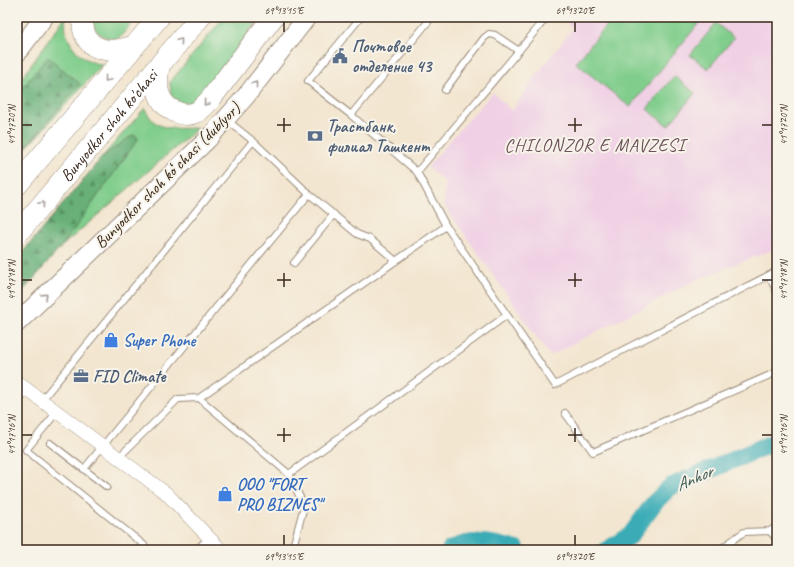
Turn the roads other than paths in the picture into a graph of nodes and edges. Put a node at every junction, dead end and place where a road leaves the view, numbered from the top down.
1 (44, 17) edge
2 (83, 17) edge
3 (159, 17) edge
4 (200, 17) edge
5 (273, 17) edge
6 (306, 17) edge
7 (361, 17) edge
8 (432, 17) edge
9 (547, 17) edge
10 (134, 46) junction
11 (518, 51) junction
12 (17, 53) edge
13 (159, 66) junction
14 (445, 90) dead end
15 (351, 115) junction
16 (226, 120) junction
17 (253, 141) junction
18 (417, 172) junction
19 (17, 185) edge
20 (309, 194) junction
21 (334, 214) junction
22 (446, 226) junction
23 (17, 234) edge
24 (396, 261) junction
25 (294, 262) dead end
26 (777, 271) edge
27 (769, 276) junction
28 (777, 292) edge
29 (507, 315) junction
30 (17, 323) edge
31 (777, 372) edge
32 (22, 386) edge
33 (199, 398) junction
34 (41, 401) junction
35 (17, 403) edge
36 (56, 413) junction
37 (565, 413) dead end
38 (50, 443) dead end
39 (102, 446) junction
40 (119, 457) junction
41 (84, 469) junction
42 (289, 474) junction
43 (107, 487) dead end
44 (777, 526) edge
45 (770, 531) junction
46 (209, 538) junction
47 (777, 540) edge
48 (144, 545) dead end
49 (196, 550) edge
50 (221, 550) edge
51 (291, 550) edge
52 (719, 550) edge

1 - 12 street
2 - 10 main road
3 - 10 main road, Bunyodkor shoh ko'chasi
13 -> 4 main road, Bunyodkor shoh ko'chasi
5 -> 13 main road
16 -> 6 street, Bunyodkor shoh koʻchasi (dublyor)
7 - 15 lane
8 - 15 lane
9 - 11 lane
10 -> 19 main road, Bunyodkor shoh ko'chasi
11 - 14 lane
11 - 18 lane
23 -> 13 main road, Bunyodkor shoh ko'chasi
15 - 18 lane
16 - 17 lane
30 -> 16 street, Bunyodkor shoh koʻchasi (dublyor)
17 - 20 lane
17 - 34 lane
18 - 22 lane
20 - 21 lane
20 - 39 lane
21 - 24 lane
21 - 25 lane
22 - 24 lane
22 - 29 lane
24 - 33 lane
26 - 27 lane
27 - 28 lane
27 - 29 lane
29 - 42 lane
31 - 37 lane
32 - 34 street
32 - 35 lane
33 - 40 lane
33 - 42 lane
34 - 36 street
36 - 39 street
36 - 48 lane
38 - 41 lane
39 - 40 street
39 - 41 lane
40 - 46 street
41 - 43 lane
42 - 51 lane
44 - 45 lane
45 - 47 lane
45 - 52 lane
46 - 49 lane
46 - 50 street

